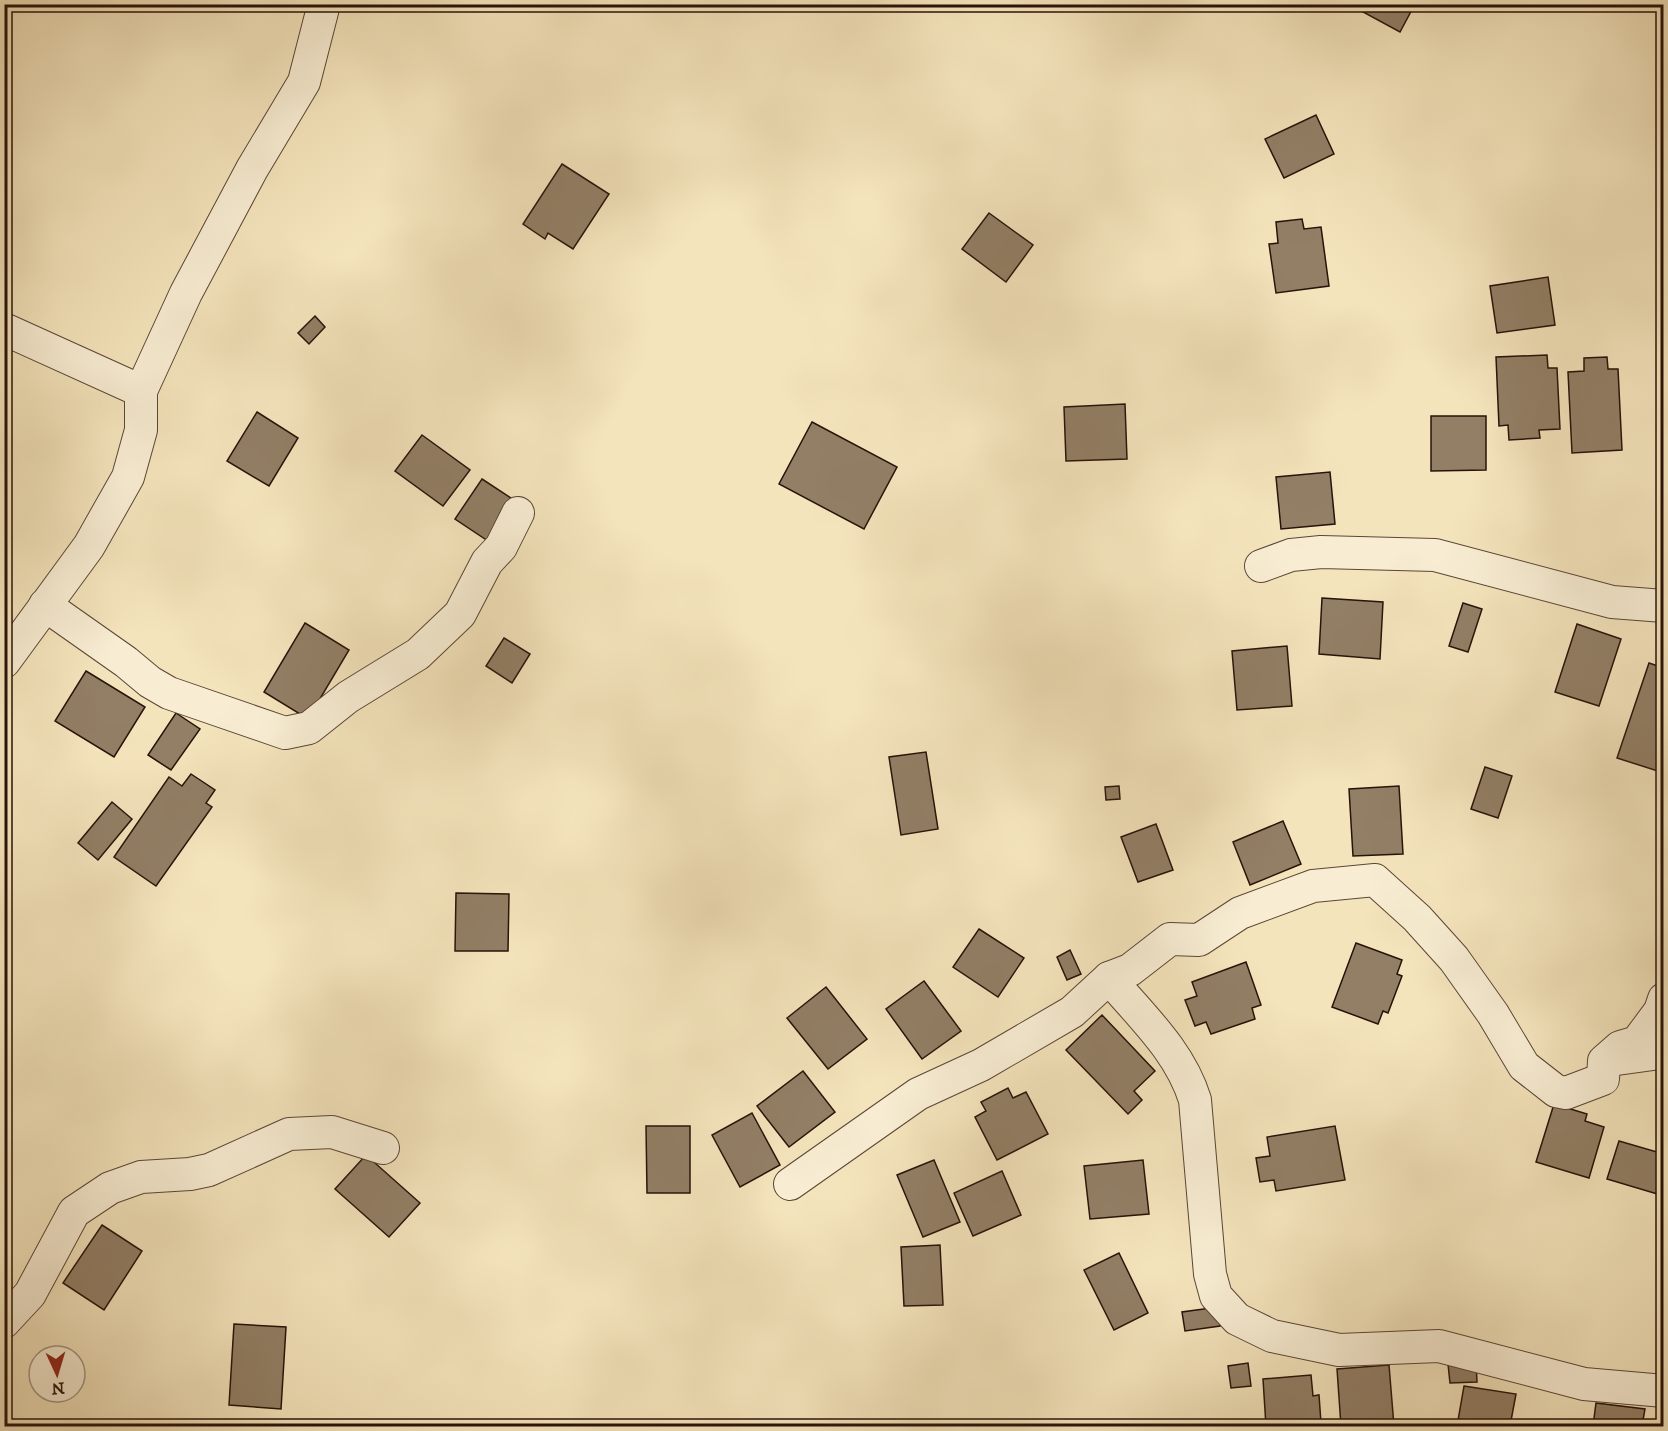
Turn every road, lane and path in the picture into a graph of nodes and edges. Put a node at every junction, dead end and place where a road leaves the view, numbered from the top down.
1 (324, 4) edge
2 (4, 329) edge
3 (141, 391) junction
4 (518, 513) dead end
5 (1261, 566) dead end
6 (1664, 606) edge
7 (26, 619) edge
8 (4, 662) edge
9 (1109, 978) junction
10 (1662, 1011) edge
11 (1664, 1049) edge
12 (1604, 1061) junction
13 (383, 1148) dead end
14 (790, 1184) dead end
15 (4, 1322) edge
16 (1664, 1391) edge

1 - 3 street
2 - 3 street
3 - 7 street
4 - 7 street
5 - 6 street
7 - 8 street
9 - 12 street
9 - 14 street
9 - 16 street
10 - 12 street
11 - 12 street
13 - 15 street

